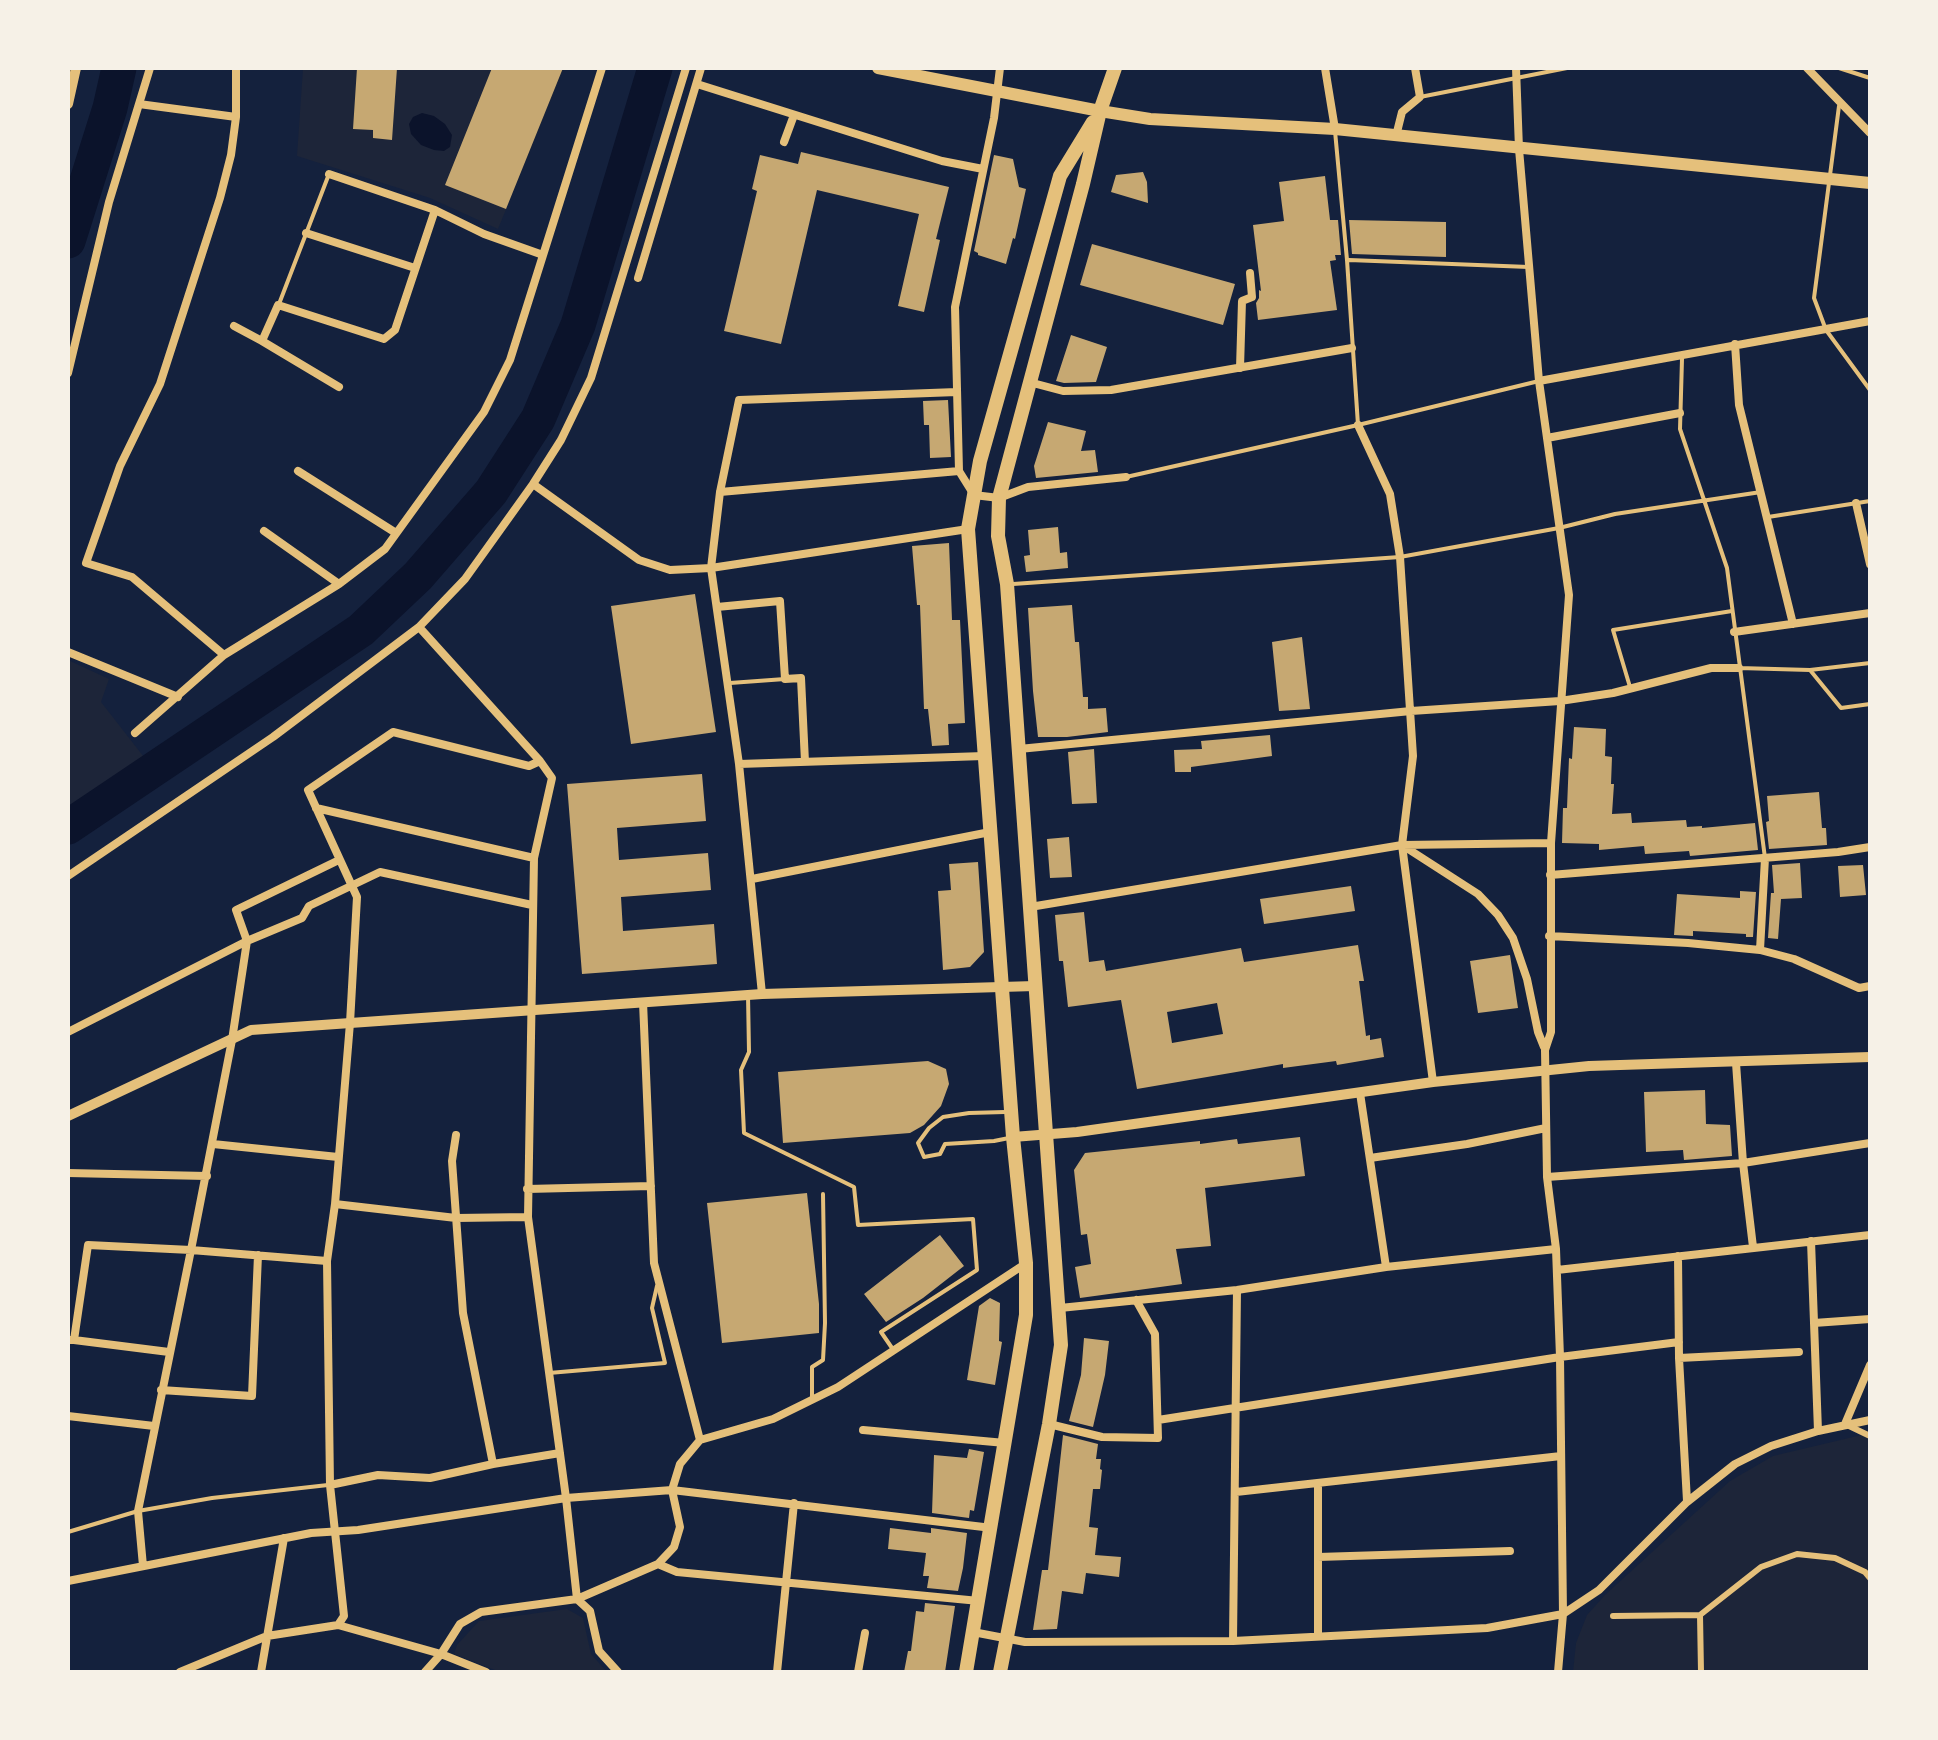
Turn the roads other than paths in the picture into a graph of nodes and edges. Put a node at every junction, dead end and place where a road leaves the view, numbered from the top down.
1 (76, 68) edge
2 (150, 68) edge
3 (236, 68) edge
4 (602, 68) edge
5 (686, 68) edge
6 (701, 68) edge
7 (878, 68) edge
8 (1000, 68) edge
9 (1115, 68) edge
10 (1326, 68) edge
11 (1415, 68) edge
12 (1566, 68) edge
13 (1807, 68) edge
14 (1839, 68) edge
15 (1516, 73) edge
16 (1870, 78) edge
17 (697, 84) junction
18 (996, 90) junction
19 (1420, 97) junction
20 (1840, 101) junction
21 (68, 104) edge
22 (139, 104) junction
23 (1100, 111) junction
24 (794, 114) junction
25 (236, 117) junction
26 (1334, 129) junction
27 (1870, 133) edge
28 (1396, 136) junction
29 (784, 142) dead end
30 (1519, 149) junction
31 (983, 169) junction
32 (329, 174) joint
33 (1830, 179) junction
34 (1870, 183) edge
35 (435, 210) junction
36 (306, 233) junction
37 (544, 255) junction
38 (1347, 260) junction
39 (1529, 267) junction
40 (415, 268) junction
41 (1250, 273) dead end
42 (638, 278) dead end
43 (278, 305) junction
44 (1870, 321) edge
45 (234, 326) dead end
46 (1826, 330) junction
47 (262, 341) junction
48 (1735, 344) junction
49 (1352, 348) junction
50 (1682, 354) junction
51 (1240, 368) junction
52 (68, 373) edge
53 (1539, 381) junction
54 (1029, 382) junction
55 (339, 387) dead end
56 (1870, 390) edge
57 (957, 392) junction
58 (1680, 413) junction
59 (1358, 426) junction
60 (1546, 438) junction
61 (298, 471) dead end
62 (959, 471) junction
63 (1126, 477) joint
64 (533, 484) junction
65 (720, 492) junction
66 (1761, 492) junction
67 (974, 495) junction
68 (999, 498) junction
69 (1704, 500) junction
70 (1870, 501) edge
71 (1856, 503) junction
72 (1768, 517) junction
73 (1558, 528) junction
74 (968, 529) junction
75 (264, 531) dead end
76 (396, 533) junction
77 (1400, 556) junction
78 (1870, 564) edge
79 (711, 568) junction
80 (340, 584) junction
81 (1007, 584) junction
82 (716, 607) junction
83 (1732, 611) junction
84 (1870, 613) edge
85 (1793, 624) junction
86 (418, 627) junction
87 (1734, 632) junction
88 (68, 652) edge
89 (224, 655) junction
90 (1870, 664) edge
91 (1738, 668) junction
92 (1810, 670) junction
93 (785, 679) junction
94 (728, 684) junction
95 (1631, 689) junction
96 (178, 697) junction
97 (1560, 701) junction
98 (1870, 704) edge
99 (1411, 711) junction
100 (135, 733) dead end
101 (1019, 749) junction
102 (984, 756) junction
103 (540, 761) junction
104 (806, 762) junction
105 (739, 764) junction
106 (316, 808) junction
107 (990, 832) junction
108 (1551, 842) junction
109 (1402, 846) junction
110 (1870, 848) edge
111 (534, 858) junction
112 (1765, 858) junction
113 (339, 860) junction
114 (1550, 875) junction
115 (68, 876) edge
116 (752, 879) junction
117 (352, 885) junction
118 (532, 904) junction
119 (1030, 907) junction
120 (1549, 936) junction
121 (247, 941) junction
122 (1760, 950) junction
123 (1036, 986) junction
124 (1870, 986) edge
125 (1002, 987) junction
126 (762, 994) junction
127 (748, 995) junction
128 (643, 1002) junction
129 (530, 1009) junction
130 (350, 1023) junction
131 (68, 1032) edge
132 (232, 1040) junction
133 (1546, 1050) junction
134 (1870, 1057) edge
135 (1736, 1063) junction
136 (1547, 1071) junction
137 (1433, 1082) junction
138 (1360, 1093) junction
139 (1011, 1112) junction
140 (68, 1116) edge
141 (1546, 1128) junction
142 (1047, 1134) junction
143 (456, 1136) dead end
144 (1013, 1137) junction
145 (213, 1144) junction
146 (1870, 1144) edge
147 (338, 1157) junction
148 (1370, 1158) junction
149 (1743, 1163) junction
150 (68, 1173) edge
151 (206, 1176) junction
152 (1547, 1177) junction
153 (651, 1186) junction
154 (528, 1189) junction
155 (823, 1194) dead end
156 (335, 1204) junction
157 (528, 1217) junction
158 (456, 1218) junction
159 (1870, 1235) edge
160 (1810, 1241) junction
161 (1753, 1247) junction
162 (1556, 1249) junction
163 (190, 1250) junction
164 (258, 1255) junction
165 (1678, 1256) junction
166 (328, 1261) junction
167 (1026, 1263) junction
168 (1386, 1268) junction
169 (1557, 1270) junction
170 (658, 1279) junction
171 (1237, 1290) junction
172 (1136, 1300) junction
173 (1060, 1308) junction
174 (1870, 1318) edge
175 (1814, 1324) junction
176 (71, 1340) edge
177 (1679, 1342) junction
178 (893, 1350) junction
179 (169, 1352) junction
180 (1800, 1352) dead end
181 (1560, 1357) junction
182 (1678, 1358) junction
183 (1870, 1365) edge
184 (549, 1373) junction
185 (160, 1390) junction
186 (812, 1400) junction
187 (1236, 1406) junction
188 (68, 1416) edge
189 (1158, 1420) junction
190 (1870, 1420) edge
191 (1049, 1424) junction
192 (1846, 1424) junction
193 (154, 1426) junction
194 (863, 1430) dead end
195 (1818, 1431) junction
196 (1870, 1436) edge
197 (700, 1440) junction
198 (1005, 1443) junction
199 (560, 1453) junction
200 (1561, 1456) junction
201 (493, 1464) junction
202 (1318, 1483) junction
203 (330, 1485) junction
204 (672, 1490) junction
205 (1236, 1492) junction
206 (566, 1498) junction
207 (1688, 1502) junction
208 (794, 1503) junction
209 (138, 1511) junction
210 (992, 1528) junction
211 (335, 1531) junction
212 (68, 1532) edge
213 (284, 1538) junction
214 (1510, 1552) dead end
215 (1318, 1557) junction
216 (658, 1564) junction
217 (142, 1566) junction
218 (1870, 1578) edge
219 (68, 1581) edge
220 (786, 1583) junction
221 (576, 1599) junction
222 (979, 1601) junction
223 (1562, 1614) junction
224 (1700, 1615) junction
225 (1614, 1616) dead end
226 (338, 1625) junction
227 (973, 1632) junction
228 (865, 1633) dead end
229 (267, 1636) junction
230 (1318, 1636) junction
231 (1006, 1639) junction
232 (1233, 1641) junction
233 (442, 1654) junction
234 (180, 1672) edge
235 (261, 1672) edge
236 (425, 1672) edge
237 (486, 1672) edge
238 (618, 1672) edge
239 (776, 1672) edge
240 (858, 1672) edge
241 (966, 1672) edge
242 (1000, 1672) edge
243 (1558, 1672) edge
244 (1701, 1672) edge

1 - 21 street
2 - 22 street
3 - 25 street
4 - 37 street
5 - 64 street
6 - 17 street
7 - 18 main road
8 - 18 street
9 - 23 highway
10 - 26 street
11 - 19 street
12 - 15 lane
13 - 20 street
14 - 16 lane
15 - 19 lane
15 - 30 street
17 - 24 street
17 - 42 street
18 - 23 main road
18 - 31 street
19 - 28 street
20 - 27 street
20 - 33 lane
22 - 25 street
22 - 52 street
23 - 26 main road
23 - 54 highway
23 - 67 highway
24 - 29 street
24 - 31 street
25 - 89 street
26 - 28 main road
26 - 38 lane
28 - 30 main road
30 - 33 main road
30 - 39 street
31 - 57 street
32 - 35 street
32 - 36 lane
33 - 34 main road
33 - 46 lane
35 - 37 street
35 - 40 street
36 - 40 street
36 - 43 lane
37 - 76 street
38 - 39 lane
38 - 49 lane
39 - 53 street
40 - 43 street
41 - 51 street
43 - 47 street
44 - 46 street
45 - 47 street
46 - 48 street
46 - 56 lane
47 - 55 street
48 - 50 street
48 - 66 street
49 - 51 street
49 - 59 lane
50 - 53 street
50 - 58 lane
51 - 54 street
53 - 59 lane
53 - 60 street
54 - 68 highway
57 - 62 street
57 - 65 street
58 - 60 street
58 - 69 lane
59 - 63 lane
59 - 77 street
60 - 73 street
61 - 76 street
62 - 65 street
62 - 67 street
63 - 68 street
64 - 79 street
64 - 86 street
65 - 79 street
66 - 69 lane
66 - 72 street
67 - 68 street
67 - 74 highway
68 - 81 highway
69 - 73 lane
69 - 83 lane
70 - 71 lane
71 - 72 lane
71 - 78 street
72 - 85 street
73 - 77 lane
73 - 97 street
74 - 79 street
74 - 102 highway
75 - 80 street
76 - 80 street
77 - 81 lane
77 - 99 street
79 - 82 street
80 - 89 street
81 - 101 highway
82 - 93 street
82 - 94 street
83 - 87 lane
83 - 95 lane
84 - 85 street
85 - 87 street
86 - 103 street
86 - 115 street
87 - 91 lane
88 - 96 street
89 - 96 street
90 - 92 lane
91 - 92 lane
91 - 95 street
91 - 112 lane
92 - 98 lane
93 - 94 lane
93 - 104 street
94 - 105 street
95 - 97 street
96 - 100 street
97 - 99 street
97 - 108 street
99 - 101 street
99 - 109 street
101 - 119 highway
102 - 104 street
102 - 107 highway
103 - 106 street
103 - 111 street
104 - 105 street
105 - 116 street
106 - 111 street
106 - 113 street
107 - 116 street
107 - 125 highway
108 - 109 street
108 - 114 street
109 - 119 street
109 - 133 street
109 - 137 street
110 - 112 street
111 - 118 street
112 - 114 street
112 - 122 street
113 - 117 street
113 - 121 street
114 - 120 street
116 - 126 street
117 - 118 street
117 - 121 street
117 - 130 street
118 - 129 street
119 - 123 highway
120 - 122 street
120 - 133 street
121 - 131 street
121 - 132 street
122 - 124 street
123 - 125 street
123 - 142 highway
125 - 126 street
125 - 139 highway
126 - 127 street
127 - 128 street
127 - 178 lane
128 - 129 street
128 - 153 street
129 - 130 street
129 - 154 street
130 - 132 street
130 - 147 street
132 - 140 street
132 - 145 street
133 - 136 street
134 - 135 street
135 - 136 street
135 - 149 street
136 - 137 street
136 - 141 street
137 - 138 street
138 - 142 street
138 - 148 street
139 - 144 highway
139 - 144 lane
141 - 148 street
141 - 152 street
142 - 144 street
142 - 173 highway
143 - 158 street
144 - 167 highway
145 - 147 street
145 - 151 street
146 - 149 street
147 - 156 street
148 - 168 street
149 - 152 street
149 - 161 street
150 - 151 street
151 - 163 street
152 - 162 street
153 - 154 street
153 - 170 street
154 - 157 street
155 - 186 lane
156 - 158 street
156 - 166 street
157 - 158 street
157 - 184 street
158 - 201 street
159 - 160 street
160 - 161 street
160 - 175 street
161 - 165 street
162 - 168 street
162 - 169 street
163 - 164 street
163 - 176 street
163 - 179 street
164 - 166 street
164 - 185 street
165 - 169 street
165 - 177 street
166 - 203 street
167 - 178 street
167 - 198 highway
168 - 171 street
169 - 181 street
170 - 184 lane
170 - 197 street
171 - 172 street
171 - 187 street
172 - 173 street
172 - 189 street
173 - 191 highway
174 - 175 street
175 - 195 street
176 - 179 street
177 - 181 street
177 - 182 street
178 - 186 street
179 - 185 street
180 - 182 street
181 - 187 street
181 - 200 street
182 - 207 street
183 - 192 street
184 - 199 street
185 - 193 street
186 - 197 street
187 - 189 street
187 - 205 street
188 - 193 street
189 - 191 street
190 - 192 street
191 - 231 highway
192 - 195 street
192 - 196 street
193 - 209 street
194 - 198 street
195 - 207 street
197 - 204 street
198 - 210 highway
199 - 201 street
199 - 206 street
200 - 202 street
200 - 223 street
201 - 203 street
202 - 205 street
202 - 215 street
203 - 209 lane
203 - 211 street
204 - 206 street
204 - 208 street
204 - 216 street
205 - 232 street
206 - 211 street
206 - 221 street
207 - 223 street
208 - 210 street
208 - 220 street
209 - 212 lane
209 - 217 street
210 - 222 highway
211 - 213 street
211 - 226 street
213 - 217 street
213 - 229 street
214 - 215 street
215 - 230 street
216 - 220 street
216 - 221 street
217 - 219 street
218 - 224 street
220 - 222 street
220 - 239 street
221 - 233 street
221 - 238 street
222 - 227 highway
223 - 230 street
223 - 243 street
224 - 225 street
224 - 244 street
226 - 229 street
226 - 233 street
227 - 231 street
227 - 241 highway
228 - 240 street
229 - 234 street
229 - 235 street
230 - 232 street
231 - 232 street
231 - 242 highway
233 - 236 street
233 - 237 street

